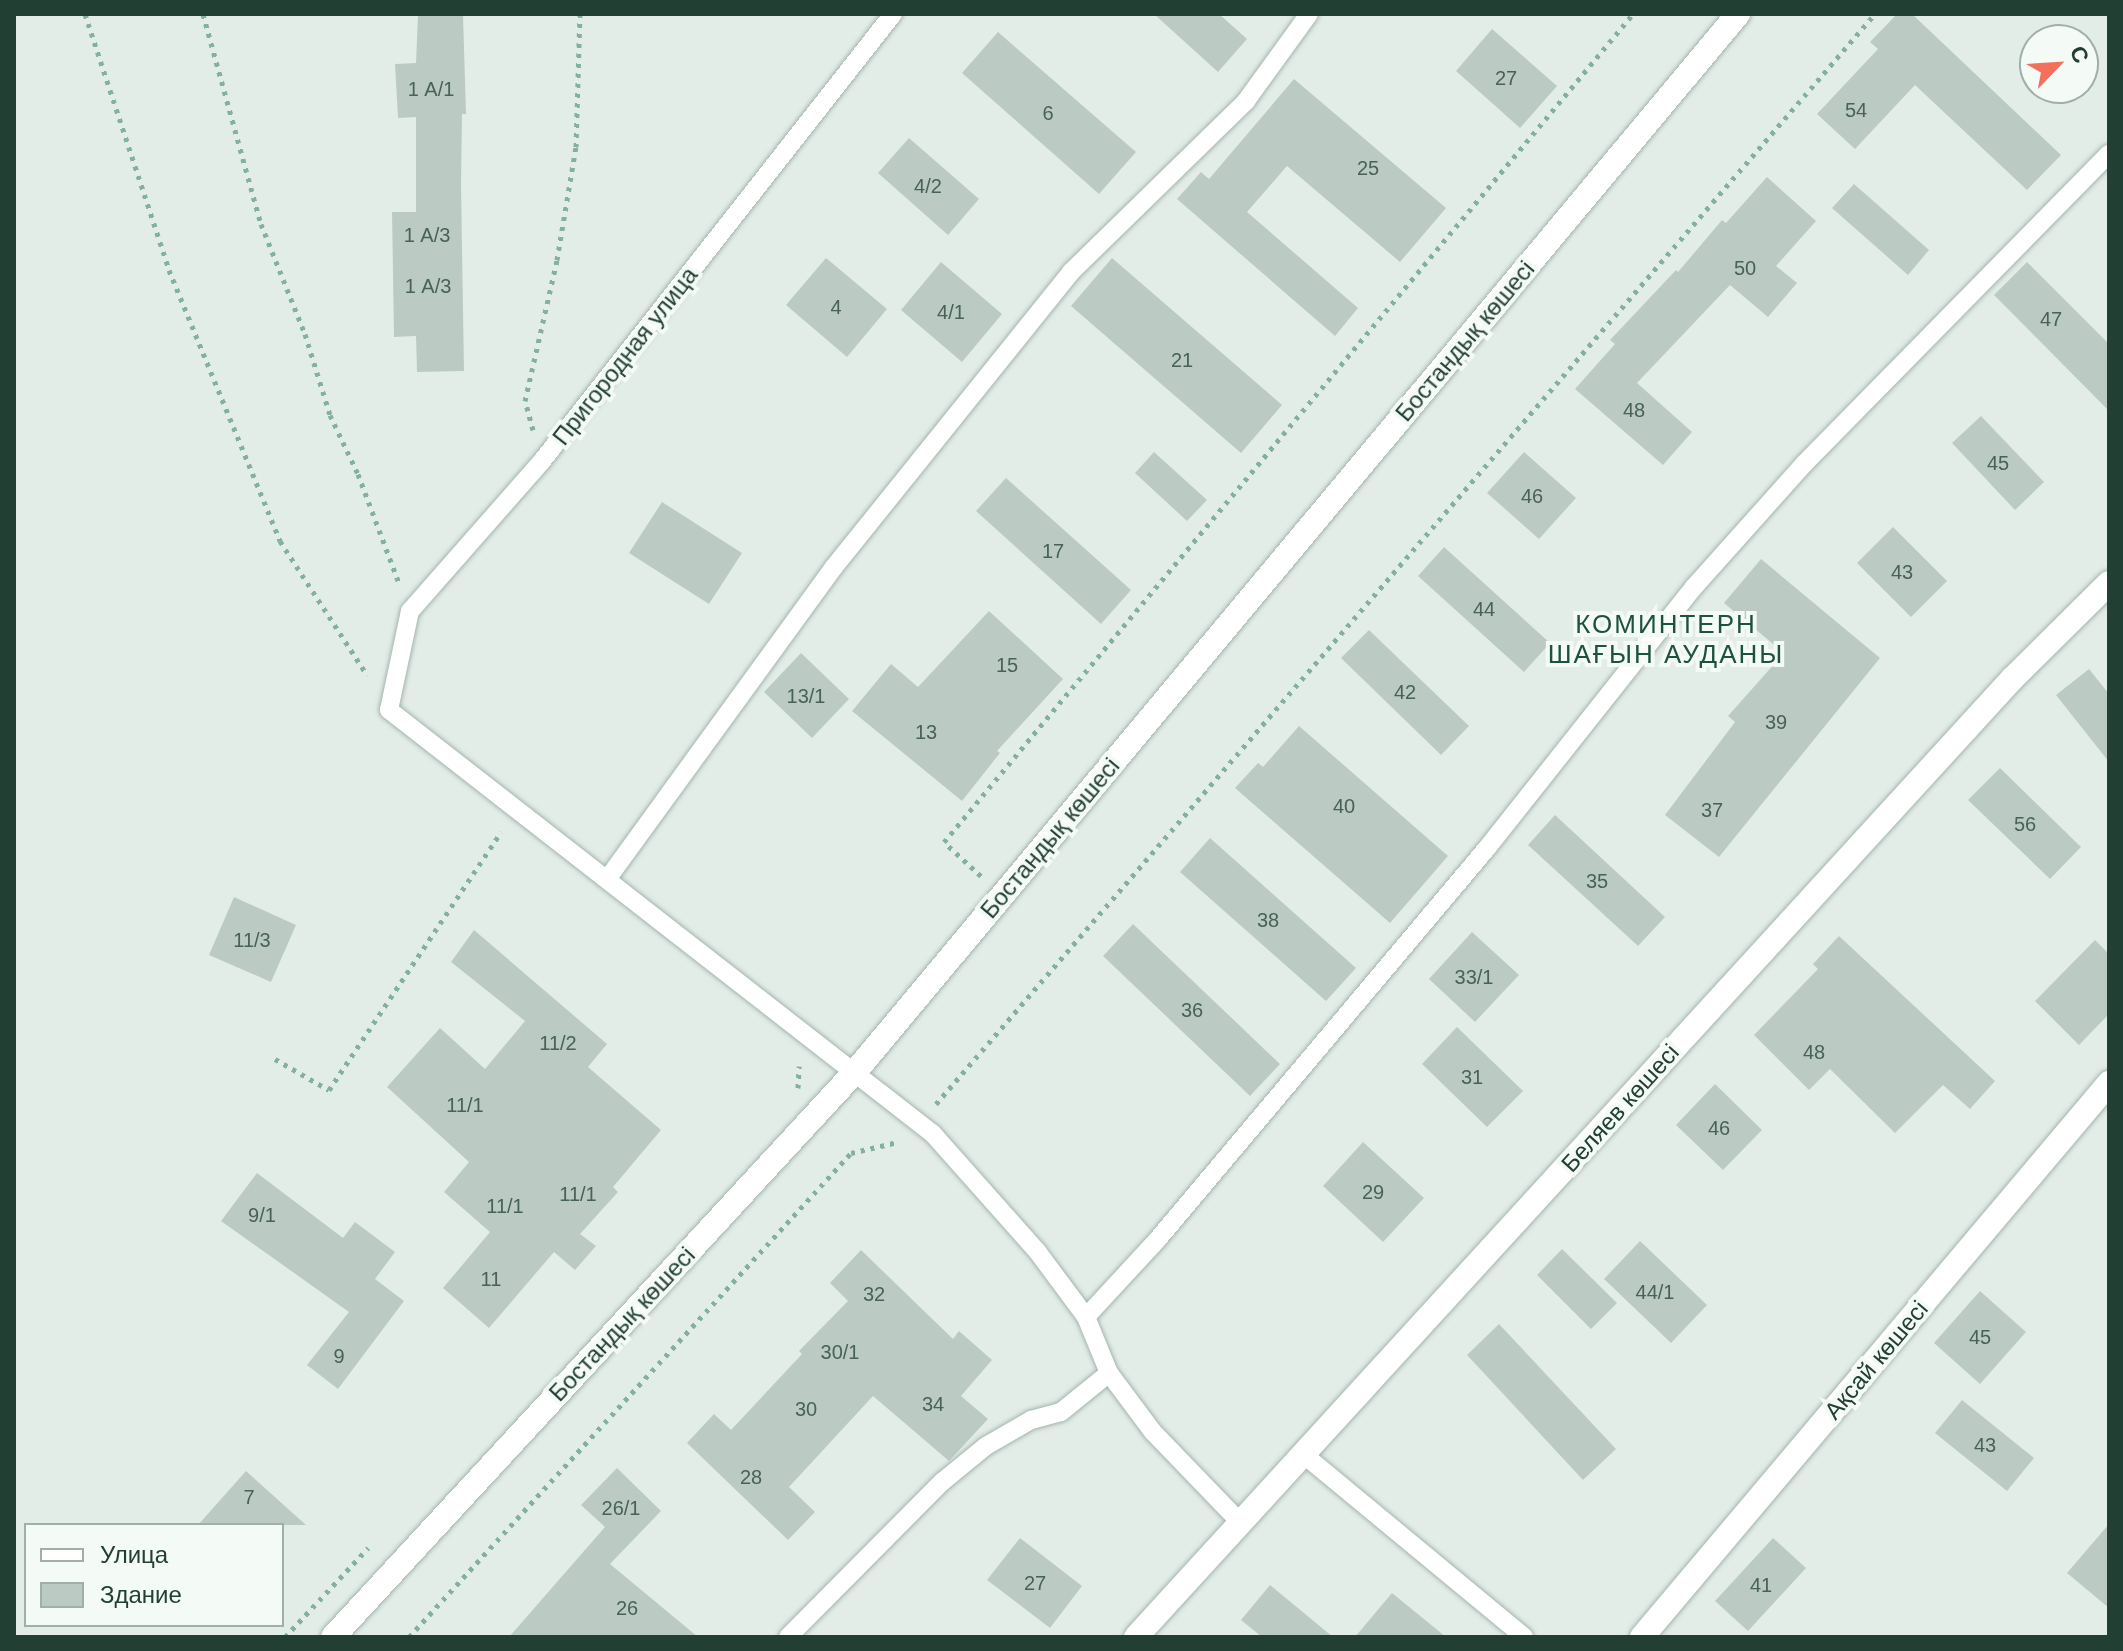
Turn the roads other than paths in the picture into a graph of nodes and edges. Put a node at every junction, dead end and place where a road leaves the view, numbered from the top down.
1 (893, 14) edge
2 (1309, 14) edge
3 (1738, 14) edge
4 (2109, 154) edge
5 (2109, 583) edge
6 (608, 878) junction
7 (855, 1072) junction
8 (2109, 1083) edge
9 (1086, 1317) junction
10 (1109, 1373) junction
11 (1303, 1454) junction
12 (1240, 1522) junction
13 (333, 1637) edge
14 (788, 1637) edge
15 (1136, 1637) edge
16 (1524, 1637) edge
17 (1642, 1637) edge

1 - 6 lane, Пригородная улица
2 - 6 lane
3 - 7 street, Бостандық көшесі
4 - 9 lane
5 - 11 street, Беляев көшесі
6 - 7 lane
7 - 9 lane
7 - 13 street, Бостандық көшесі
8 - 17 street, Ақсай көшесі
9 - 10 lane
10 - 12 lane
10 - 14 lane
11 - 12 street, Беляев көшесі
11 - 16 lane
12 - 15 street, Беляев көшесі

